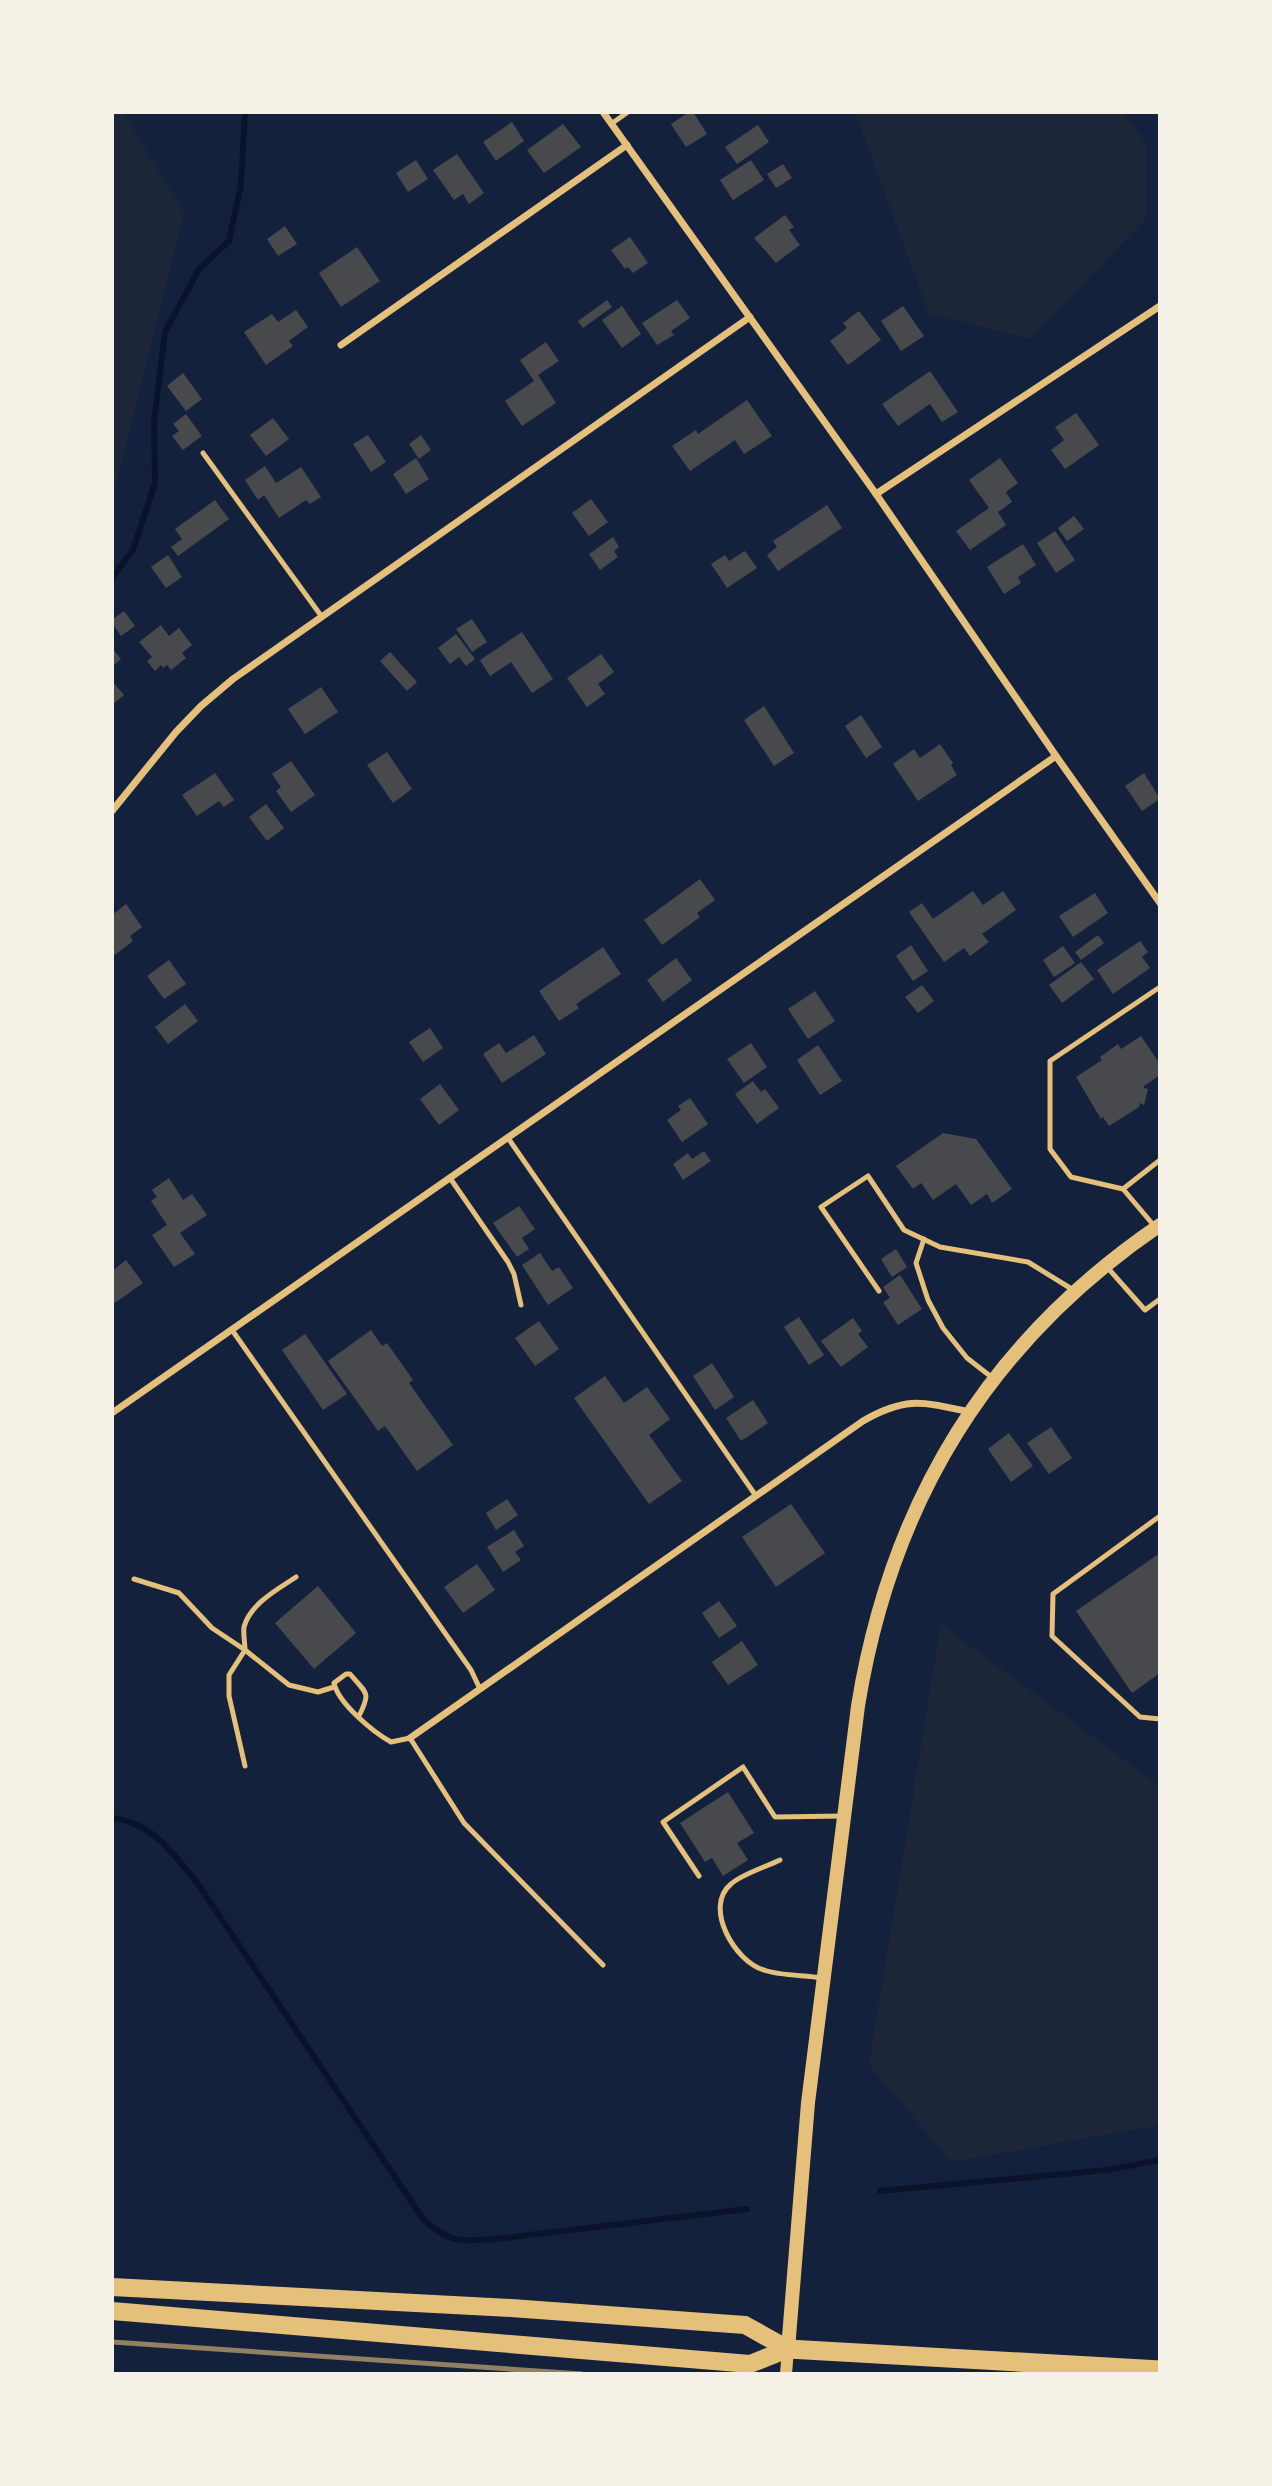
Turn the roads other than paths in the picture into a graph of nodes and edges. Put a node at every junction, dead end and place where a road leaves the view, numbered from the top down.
1 (603, 112) edge
2 (628, 112) edge
3 (611, 124) junction
4 (627, 145) junction
5 (1160, 306) edge
6 (750, 317) junction
7 (341, 345) dead end
8 (203, 453) dead end
9 (876, 494) junction
10 (322, 617) junction
11 (1056, 756) junction
12 (112, 811) edge
13 (1160, 903) edge
14 (1160, 987) edge
15 (508, 1138) junction
16 (1160, 1160) edge
17 (450, 1178) junction
18 (1123, 1189) junction
19 (1158, 1226) edge
20 (924, 1239) junction
21 (1105, 1265) junction
22 (879, 1291) dead end
23 (1075, 1291) junction
24 (1160, 1299) edge
25 (521, 1305) dead end
26 (232, 1330) junction
27 (993, 1379) junction
28 (970, 1412) junction
29 (112, 1413) edge
30 (756, 1496) junction
31 (1160, 1516) edge
32 (296, 1577) dead end
33 (134, 1579) dead end
34 (245, 1650) junction
35 (334, 1687) junction
36 (480, 1689) junction
37 (359, 1716) junction
38 (1160, 1719) edge
39 (410, 1738) junction
40 (245, 1766) dead end
41 (844, 1816) junction
42 (779, 1860) dead end
43 (699, 1876) dead end
44 (603, 1965) dead end
45 (823, 1978) junction
46 (112, 2287) edge
47 (112, 2311) edge
48 (788, 2348) junction
49 (1155, 2368) edge
50 (786, 2374) edge

1 - 3 street
2 - 3 lane
3 - 4 street
4 - 6 street
4 - 7 street
5 - 9 street
6 - 9 street
6 - 10 street
8 - 10 lane
9 - 11 street
10 - 12 street
11 - 13 street
11 - 15 street
14 - 18 lane
15 - 17 street
15 - 30 lane
16 - 18 lane
17 - 25 lane
17 - 26 street
18 - 19 lane
19 - 21 main road
20 - 22 lane
20 - 23 lane
20 - 27 lane
21 - 23 main road
21 - 24 lane
23 - 27 main road
26 - 29 street
26 - 36 lane
27 - 28 main road
28 - 30 street
28 - 41 main road
30 - 36 street
31 - 38 lane
32 - 34 lane
33 - 34 lane
34 - 35 lane
34 - 40 lane
35 - 37 lane
35 - 37 lane
36 - 39 street
37 - 39 lane
39 - 44 lane
41 - 43 lane
41 - 45 main road
42 - 45 lane
45 - 48 main road
46 - 48 main road
47 - 48 main road
48 - 49 highway
48 - 50 street

